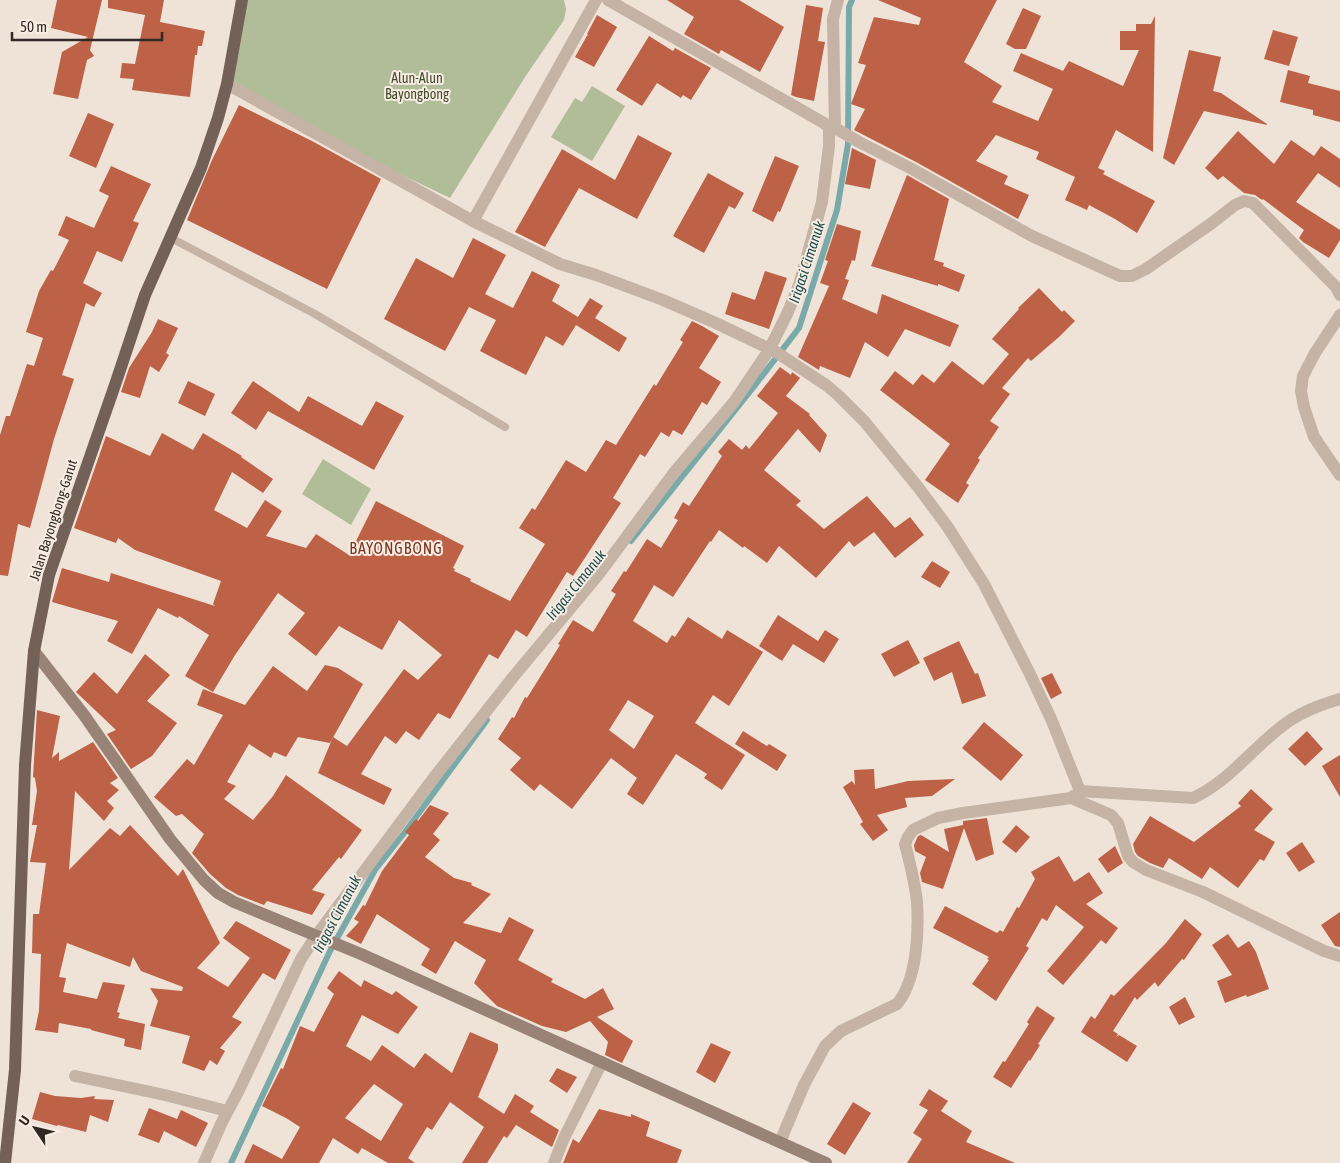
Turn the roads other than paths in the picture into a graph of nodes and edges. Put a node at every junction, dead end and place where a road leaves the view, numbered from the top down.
1 (242, 0) edge
2 (596, 0) edge
3 (608, 0) edge
4 (838, 0) edge
5 (226, 84) junction
6 (835, 129) junction
7 (473, 221) junction
8 (171, 238) junction
9 (1340, 295) edge
10 (1340, 314) edge
11 (773, 351) junction
12 (505, 427) dead end
13 (1340, 475) edge
14 (34, 651) junction
15 (1340, 699) edge
16 (1075, 795) junction
17 (321, 937) junction
18 (1340, 956) edge
19 (602, 1062) junction
20 (75, 1076) dead end
21 (227, 1111) junction
22 (780, 1142) junction
23 (3, 1162) edge
24 (204, 1163) edge
25 (554, 1163) edge
26 (826, 1163) edge

1 - 5 main road, Jalan Bayongbong-Garut
2 - 7 street
3 - 6 street
4 - 6 street
5 - 7 street
5 - 8 main road, Jalan Bayongbong-Garut
6 - 9 street
6 - 11 street
7 - 11 street
8 - 12 lane
8 - 14 main road, Jalan Bayongbong-Garut
10 - 13 street
11 - 16 street
11 - 17 street
14 - 17 street
14 - 23 main road, Jalan Bayongbong-Garut
15 - 16 street
16 - 18 street
16 - 22 street
17 - 19 street
17 - 21 street
19 - 22 street
19 - 25 street
20 - 21 street
21 - 24 street
22 - 26 street

